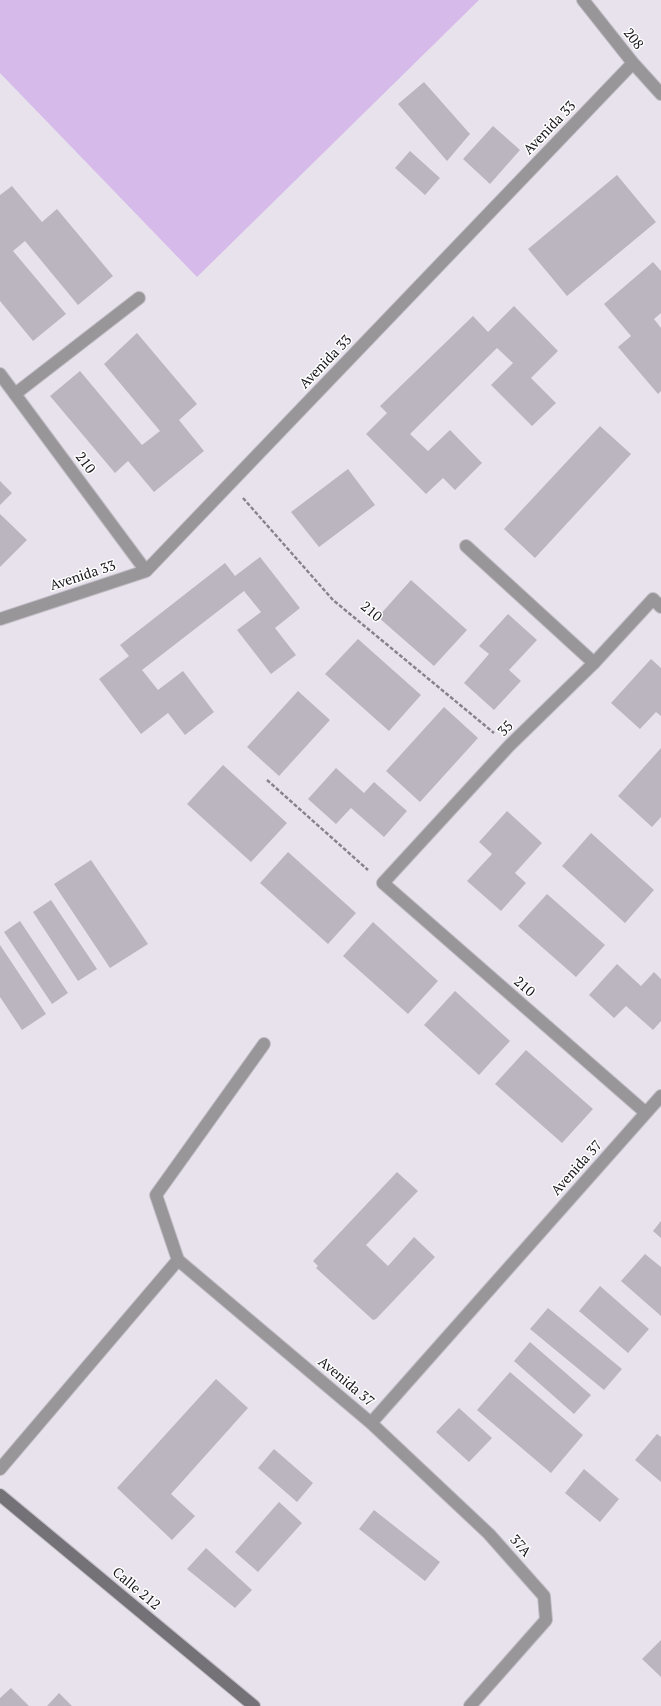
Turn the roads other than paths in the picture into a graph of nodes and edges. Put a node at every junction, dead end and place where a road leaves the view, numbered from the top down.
1 (583, 0) edge
2 (633, 63) junction
3 (661, 94) edge
4 (139, 298) dead end
5 (0, 374) edge
6 (15, 394) junction
7 (466, 546) dead end
8 (146, 571) junction
9 (657, 603) edge
10 (0, 619) edge
11 (594, 663) junction
12 (383, 883) joint
13 (264, 1044) dead end
14 (661, 1096) edge
15 (646, 1113) junction
16 (178, 1260) junction
17 (371, 1422) junction
18 (0, 1470) edge
19 (0, 1495) edge
20 (254, 1706) edge
21 (470, 1706) edge

1 - 2 street, 208
2 - 3 street, 208
2 - 8 street, Avenida 33
4 - 6 street
5 - 6 street, 210
6 - 8 street, 210
7 - 11 street
8 - 10 street, Avenida 33
9 - 11 street, 35
11 - 12 street, 35
12 - 15 street, 210
13 - 16 street
14 - 15 street, Avenida 37
15 - 17 street, Avenida 37
16 - 17 street, Avenida 37
16 - 18 street
17 - 21 street, 37A
19 - 20 street, Calle 212

